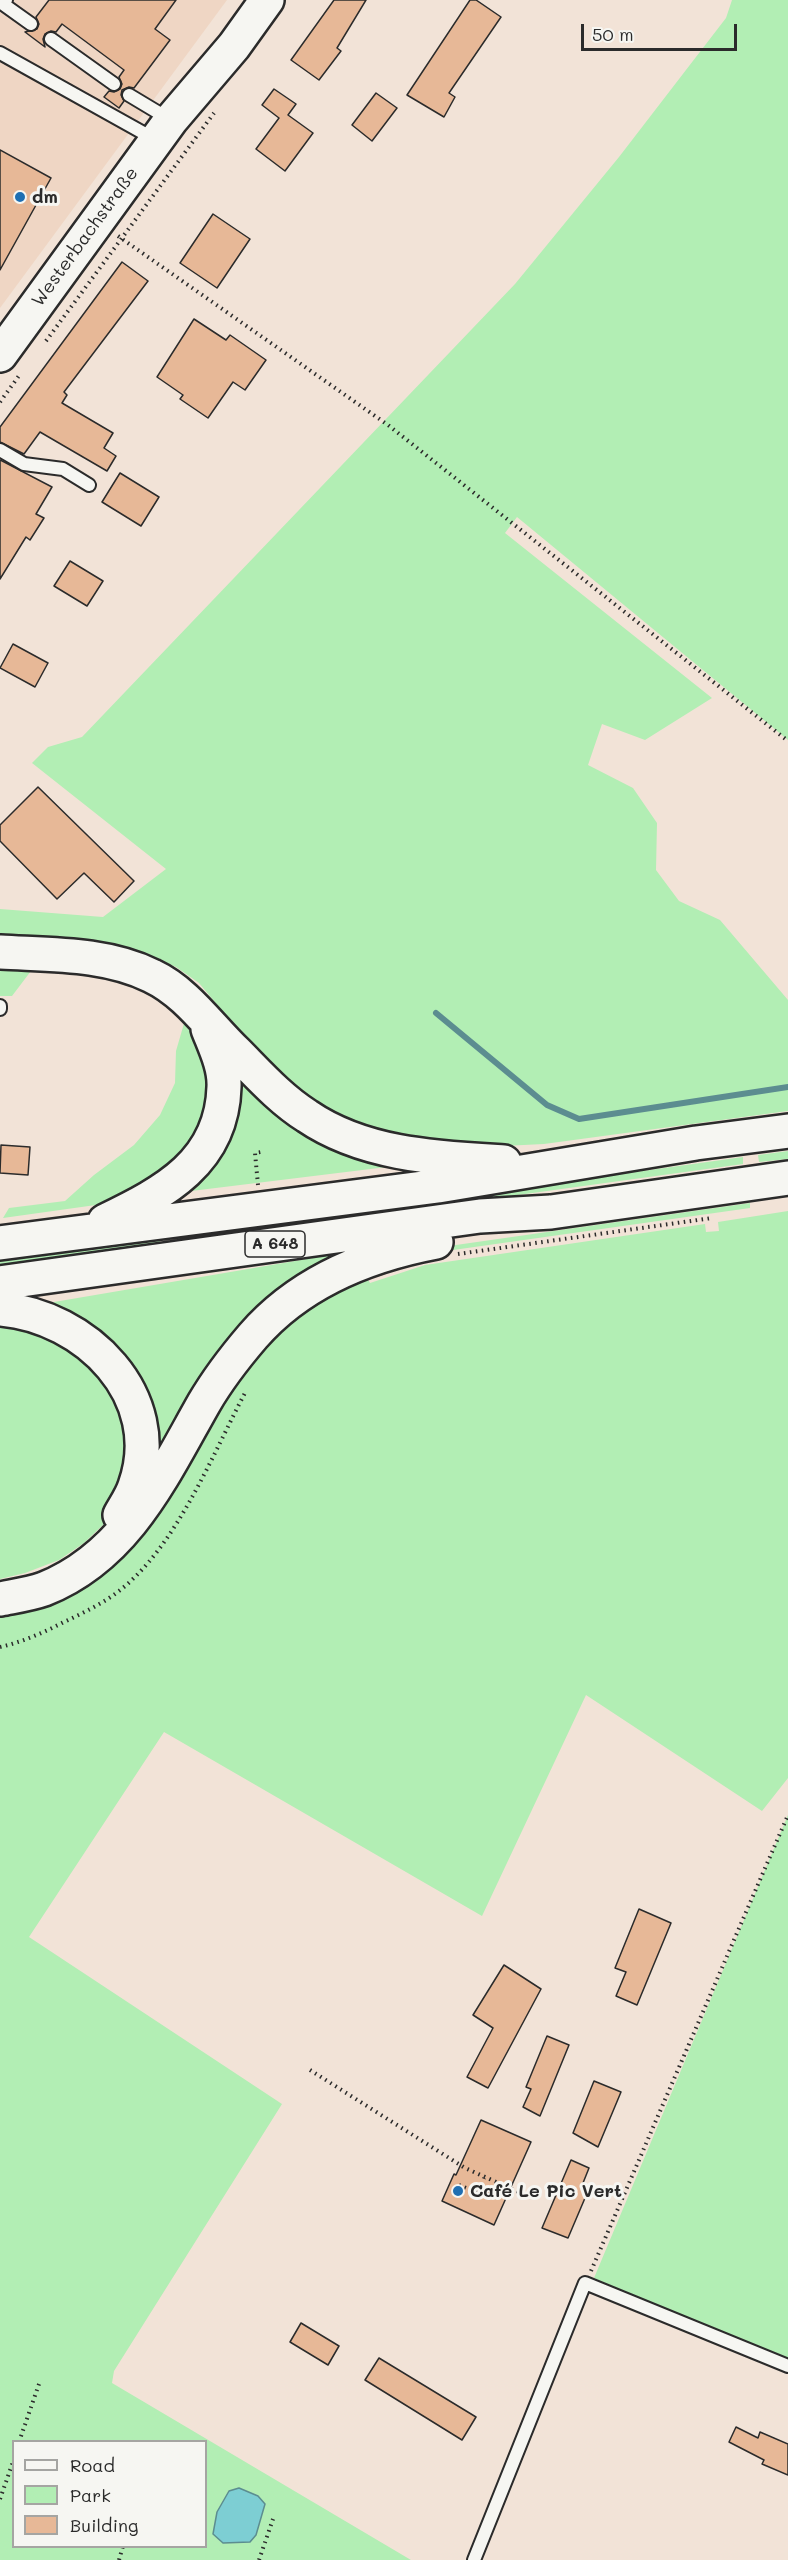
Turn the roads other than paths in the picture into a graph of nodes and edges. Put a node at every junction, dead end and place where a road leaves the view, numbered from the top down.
1 (6, 0) edge
2 (245, 0) edge
3 (267, 0) edge
4 (31, 24) dead end
5 (51, 39) dead end
6 (0, 53) edge
7 (114, 84) dead end
8 (129, 95) dead end
9 (163, 130) junction
10 (14, 360) edge
11 (0, 450) edge
12 (89, 485) dead end
13 (0, 952) edge
14 (205, 1021) junction
15 (788, 1131) edge
16 (560, 1166) junction
17 (788, 1178) edge
18 (551, 1212) junction
19 (78, 1234) junction
20 (0, 1243) edge
21 (0, 1283) edge
22 (0, 1310) edge
23 (0, 1586) edge
24 (0, 1599) edge
25 (788, 2366) edge
26 (474, 2560) edge

1 - 4 lane
2 - 9 main road, Westerbachstraße
3 - 9 main road, Westerbachstraße
5 - 7 lane
6 - 9 lane
8 - 9 lane
9 - 10 main road, Westerbachstraße
11 - 12 lane
13 - 14 main road
14 - 16 main road
14 - 19 main road
15 - 16 main road, A 648
16 - 19 main road, A 648
17 - 18 main road, A 648
18 - 21 main road, A 648
18 - 24 main road
19 - 20 main road, A 648
22 - 23 main road
25 - 26 lane

